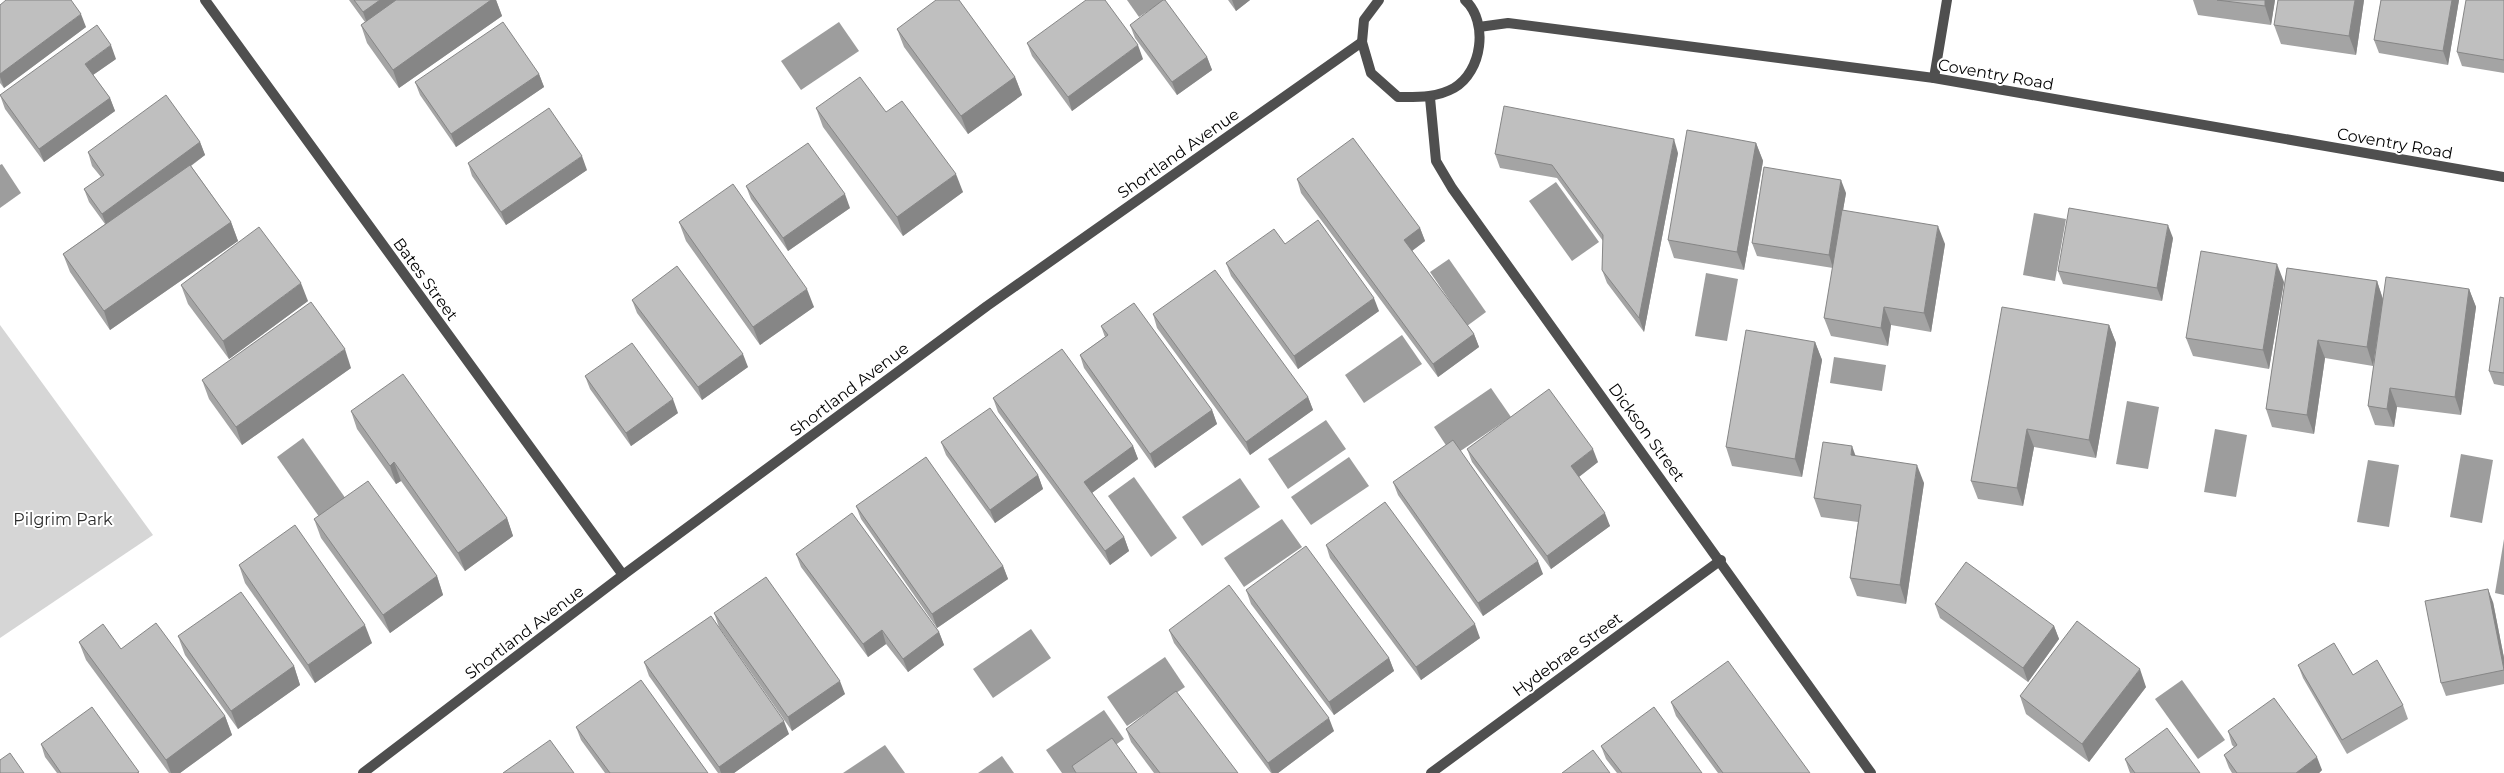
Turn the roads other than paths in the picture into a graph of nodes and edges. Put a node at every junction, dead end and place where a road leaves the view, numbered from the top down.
1 (205, 0) edge
2 (1379, 0) edge
3 (1465, 0) edge
4 (1947, 0) edge
5 (1480, 27) junction
6 (1362, 42) junction
7 (1934, 78) junction
8 (1430, 98) junction
9 (2504, 177) edge
10 (1720, 560) junction
11 (624, 575) junction
12 (363, 773) edge
13 (1431, 773) edge
14 (1871, 773) edge

1 - 11 street, Bates Street
2 - 6 street
3 - 5 street
4 - 7 street
5 - 7 street, Coventry Road
5 - 8 street
6 - 8 street
6 - 11 street, Shortland Avenue
7 - 9 street, Coventry Road
8 - 10 street, Dickson Street
10 - 13 street, Hydebrae Street
10 - 14 street, Dickson Street
11 - 12 street, Shortland Avenue

